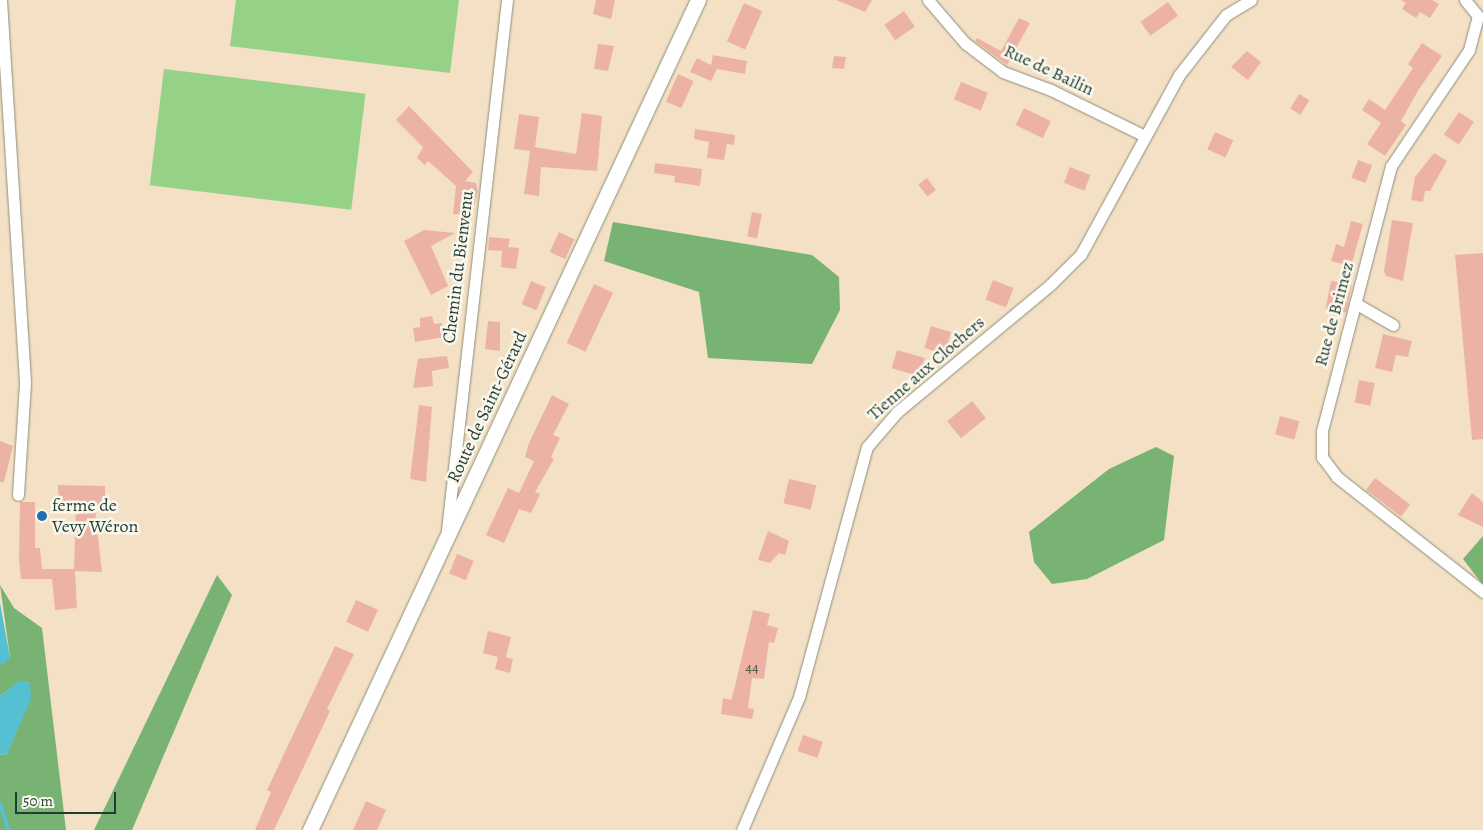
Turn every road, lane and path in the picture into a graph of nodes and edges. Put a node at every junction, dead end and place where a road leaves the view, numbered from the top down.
1 (1, 0) edge
2 (507, 0) edge
3 (698, 0) edge
4 (928, 0) edge
5 (1251, 0) edge
6 (1471, 2) edge
7 (1145, 136) junction
8 (1355, 303) junction
9 (1393, 325) dead end
10 (18, 495) dead end
11 (446, 538) junction
12 (1483, 592) edge
13 (310, 830) edge
14 (742, 830) edge

1 - 10 street
2 - 11 street, Chemin du Bienvenu
3 - 11 main road, Route de Saint-Gérard
4 - 7 street, Rue de Bailin
5 - 7 street, Tienne aux Clochers
6 - 8 street, Rue de Brimez
7 - 14 street, Tienne aux Clochers
8 - 9 street
8 - 12 street, Rue de Brimez
11 - 13 main road, Route de Saint-Gérard

